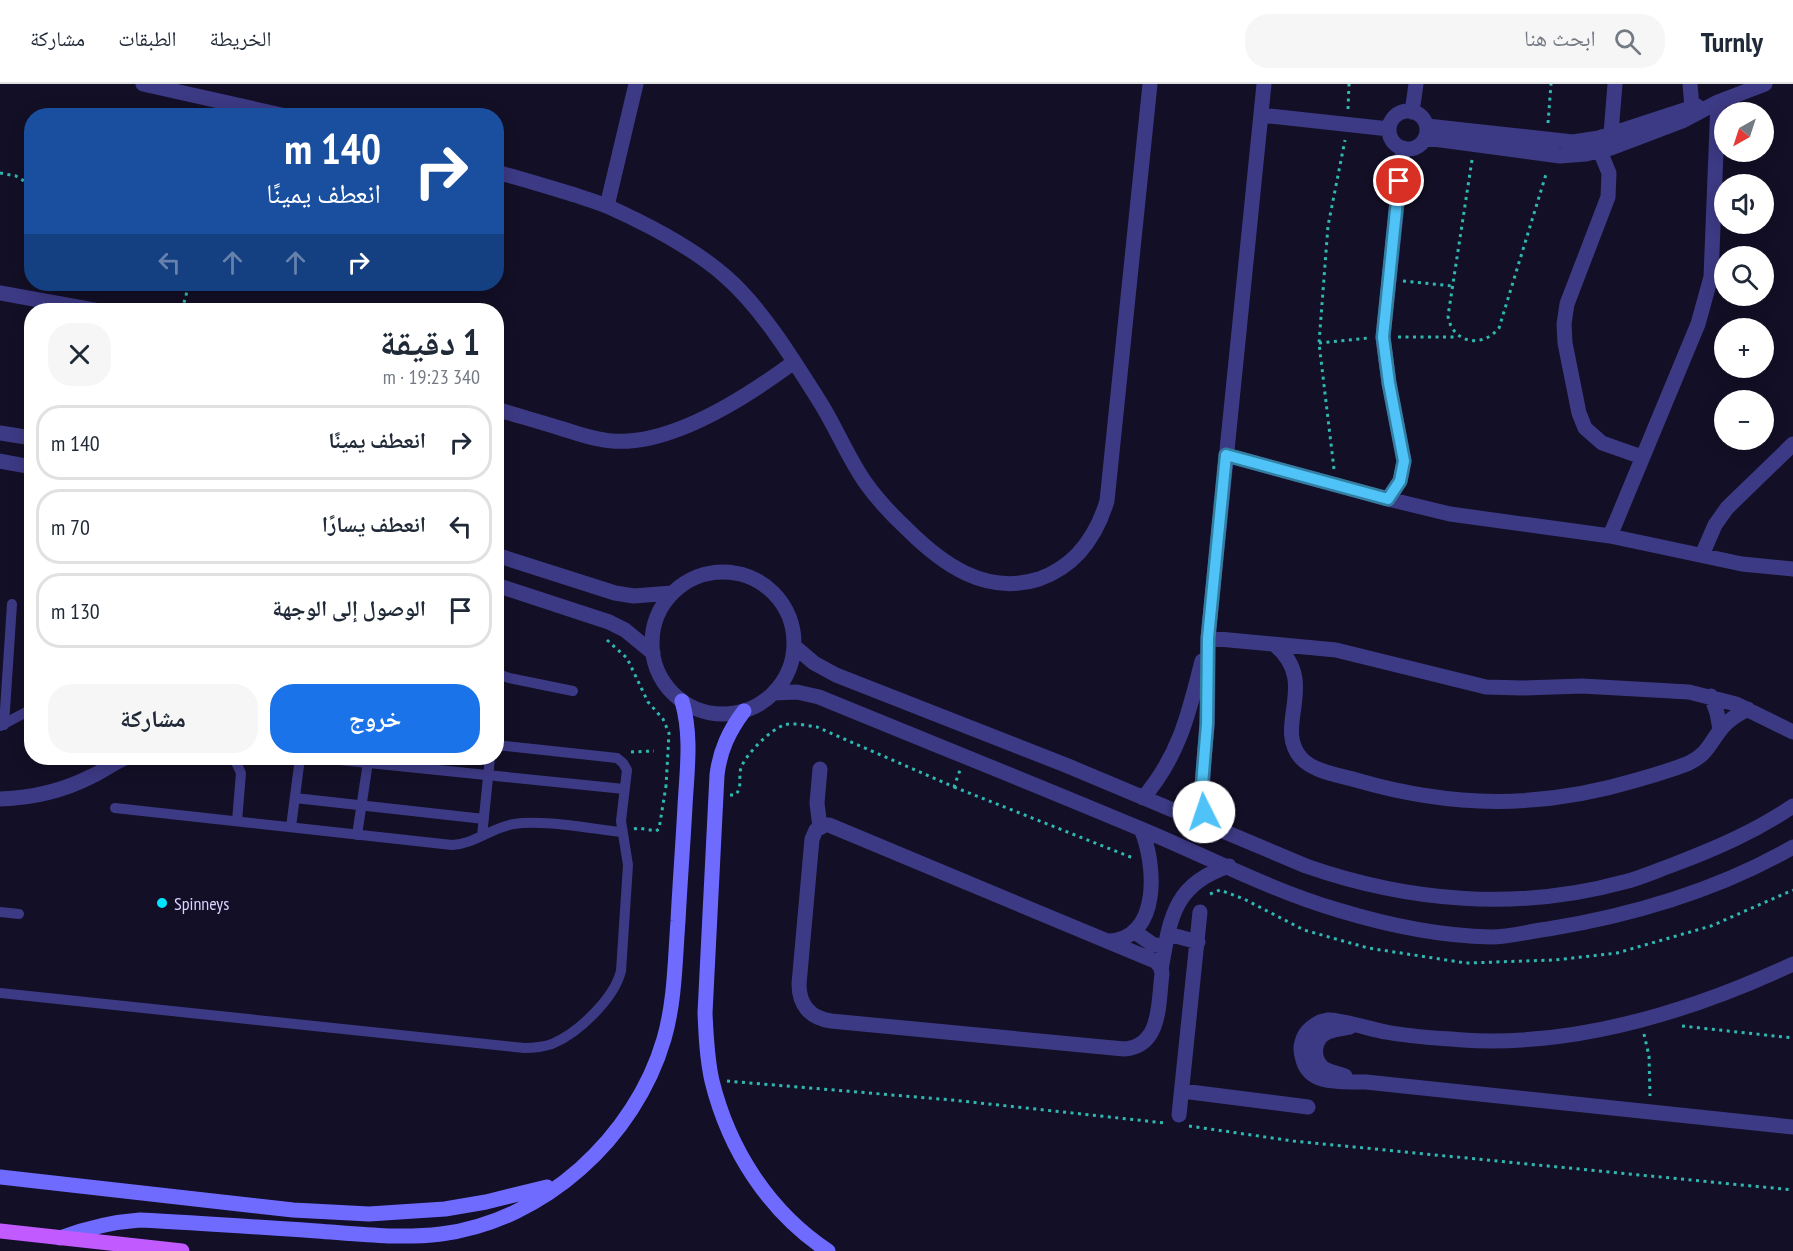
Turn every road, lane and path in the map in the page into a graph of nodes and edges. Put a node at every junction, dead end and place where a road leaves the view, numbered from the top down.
1 (143, 84) edge
2 (636, 84) edge
3 (1150, 84) edge
4 (1264, 84) edge
5 (1349, 84) edge
6 (1416, 84) edge
7 (1551, 84) edge
8 (1615, 84) edge
9 (1690, 84) edge
10 (1765, 84) edge
11 (1718, 102) edge
12 (1714, 103) edge
13 (1714, 104) edge
14 (1692, 107) junction
15 (250, 108) edge
16 (1412, 112) junction
17 (1261, 115) junction
18 (1347, 125) junction
19 (1389, 129) junction
20 (1426, 132) junction
21 (1611, 134) junction
22 (1474, 144) junction
23 (1549, 147) junction
24 (1403, 148) junction
25 (1600, 151) junction
26 (1716, 162) edge
27 (0, 173) edge
28 (504, 174) edge
29 (24, 181) edge
30 (608, 206) junction
31 (1390, 280) junction
32 (1452, 286) junction
33 (0, 293) edge
34 (55, 303) edge
35 (794, 362) junction
36 (504, 411) edge
37 (0, 433) edge
38 (24, 437) edge
39 (1793, 444) edge
40 (1226, 455) junction
41 (1642, 457) junction
42 (0, 462) edge
43 (24, 466) edge
44 (1336, 485) junction
45 (1388, 499) junction
46 (1610, 536) junction
47 (1702, 555) junction
48 (504, 558) edge
49 (1790, 570) edge
50 (504, 588) edge
51 (672, 593) junction
52 (12, 604) dead end
53 (1208, 638) junction
54 (606, 640) dead end
55 (1275, 645) junction
56 (794, 646) junction
57 (653, 653) junction
58 (504, 676) edge
59 (573, 691) dead end
60 (774, 693) junction
61 (1711, 696) junction
62 (682, 701) junction
63 (1748, 709) junction
64 (744, 711) junction
65 (24, 714) edge
66 (2, 726) edge
67 (1720, 729) junction
68 (1793, 732) edge
69 (504, 747) edge
70 (654, 752) dead end
71 (965, 757) junction
72 (620, 760) junction
73 (102, 765) edge
74 (112, 765) edge
75 (237, 765) edge
76 (299, 765) edge
77 (368, 765) edge
78 (422, 765) edge
79 (489, 765) edge
80 (820, 769) dead end
81 (488, 774) junction
82 (93, 776) junction
83 (666, 786) junction
84 (954, 787) junction
85 (624, 789) junction
86 (686, 791) junction
87 (716, 794) junction
88 (295, 798) junction
89 (1143, 798) junction
90 (0, 799) edge
91 (362, 806) junction
92 (1793, 806) edge
93 (115, 808) dead end
94 (484, 819) junction
95 (237, 821) junction
96 (1208, 825) junction
97 (291, 827) junction
98 (820, 827) junction
99 (1141, 829) junction
100 (622, 834) junction
101 (357, 835) junction
102 (482, 836) junction
103 (1793, 847) edge
104 (1229, 866) junction
105 (1152, 868) junction
106 (0, 912) edge
107 (1200, 912) dead end
108 (19, 914) dead end
109 (1135, 932) junction
110 (1167, 940) junction
111 (1109, 941) junction
112 (1198, 942) junction
113 (1793, 964) edge
114 (1161, 970) junction
115 (0, 993) edge
116 (1658, 1014) junction
117 (1638, 1020) junction
118 (1793, 1038) edge
119 (712, 1080) junction
120 (1182, 1091) junction
121 (1308, 1107) dead end
122 (1648, 1112) junction
123 (1177, 1121) junction
124 (1793, 1127) edge
125 (0, 1177) edge
126 (564, 1182) junction
127 (1793, 1190) edge
128 (0, 1231) edge
129 (60, 1238) junction
130 (182, 1251) edge
131 (828, 1251) edge

1 - 15 street
2 - 30 street
3 - 35 street
4 - 17 street
5 - 18 path
6 - 16 street
7 - 23 path
8 - 21 street
9 - 14 street
10 - 11 street
12 - 14 street
13 - 25 street
14 - 21 street
16 - 19 street
16 - 20 street
17 - 18 street
17 - 40 street
18 - 19 street
18 - 44 path
19 - 24 street
20 - 22 street
20 - 23 street
20 - 24 street
21 - 23 street
22 - 23 street
22 - 32 path
23 - 25 street
23 - 32 path
24 - 31 street
25 - 41 street
26 - 41 street
27 - 29 path
28 - 30 street
30 - 35 street
31 - 32 path
31 - 45 street
33 - 34 street
35 - 36 street
37 - 38 street
39 - 47 street
40 - 44 street
40 - 53 street
41 - 46 street
42 - 43 street
44 - 45 street
45 - 46 street
46 - 47 street
47 - 49 street
48 - 51 street
50 - 57 street
51 - 56 street
51 - 57 street
52 - 66 lane
53 - 55 street
53 - 89 street
53 - 96 street
54 - 83 path
55 - 61 street
55 - 67 street
56 - 60 street
56 - 89 street
57 - 62 street
58 - 59 lane
60 - 64 street
60 - 71 street
61 - 63 street
61 - 67 street
62 - 64 street
62 - 86 street
63 - 67 street
63 - 68 street
64 - 87 street
65 - 66 lane
69 - 72 lane
70 - 72 path
71 - 84 path
71 - 99 street
72 - 85 lane
73 - 82 street
74 - 82 street
75 - 95 lane
76 - 88 lane
77 - 91 lane
78 - 81 lane
79 - 81 lane
80 - 98 street
81 - 85 lane
81 - 94 lane
82 - 90 street
83 - 86 path
83 - 100 path
84 - 87 path
84 - 105 path
85 - 100 lane
86 - 126 street
87 - 119 street
88 - 91 lane
88 - 97 lane
89 - 96 street
91 - 94 lane
91 - 101 lane
92 - 96 street
93 - 95 lane
94 - 102 lane
95 - 97 lane
97 - 101 lane
98 - 111 street
98 - 114 street
99 - 104 street
99 - 105 street
100 - 102 lane
100 - 115 lane
101 - 102 lane
103 - 104 street
104 - 110 street
105 - 109 street
106 - 108 lane
107 - 112 street
109 - 110 street
109 - 111 street
110 - 112 street
110 - 114 street
111 - 114 street
112 - 120 street
113 - 116 street
116 - 117 street
116 - 118 path
117 - 122 path
117 - 122 street
119 - 123 path
119 - 131 street
120 - 121 street
120 - 123 street
122 - 124 street
123 - 127 path
125 - 126 street
126 - 129 street
128 - 129 main road
129 - 130 main road

